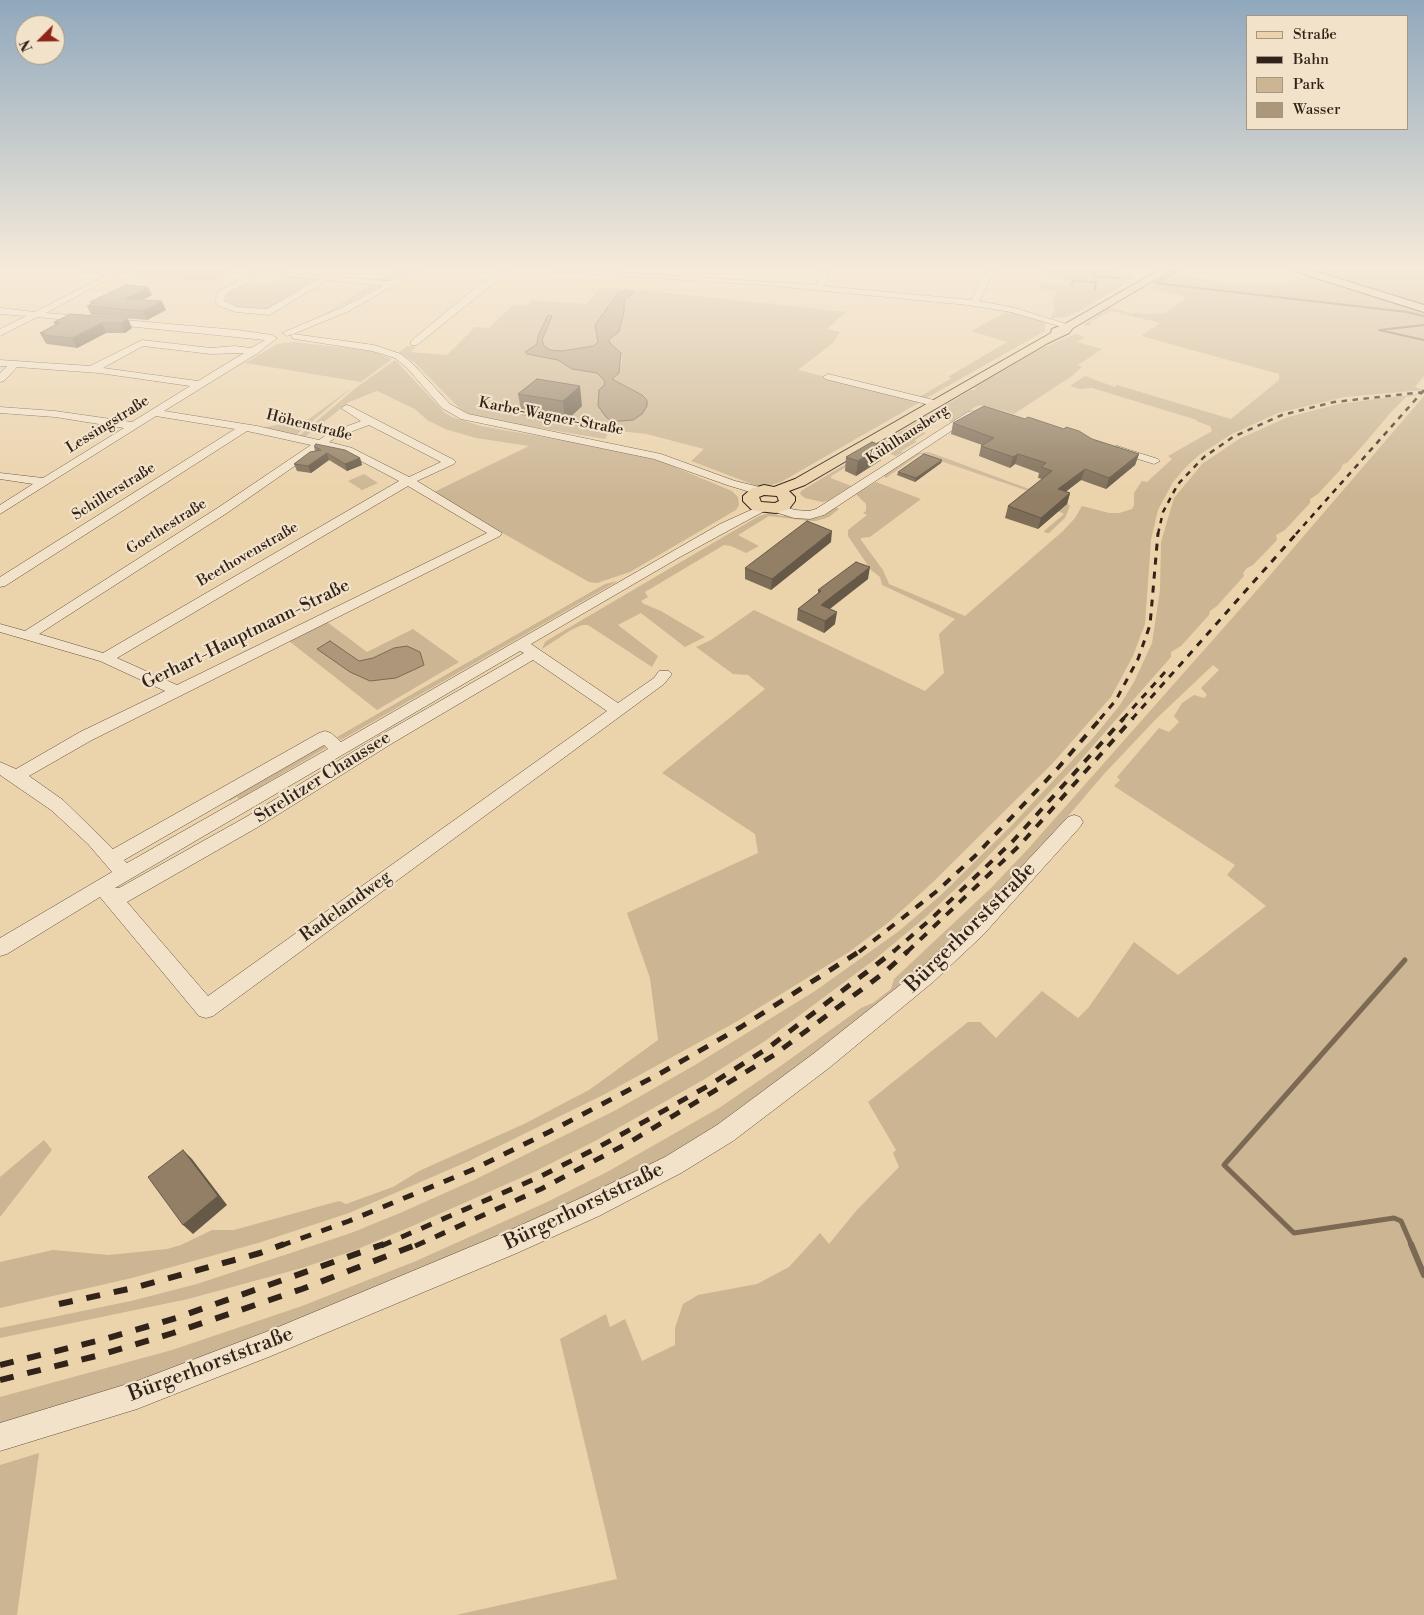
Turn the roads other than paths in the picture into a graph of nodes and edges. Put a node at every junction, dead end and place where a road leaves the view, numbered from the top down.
1 (138, 345) edge
2 (162, 345) edge
3 (266, 345) edge
4 (356, 345) edge
5 (1035, 345) edge
6 (256, 350) junction
7 (0, 363) edge
8 (15, 364) junction
9 (91, 370) junction
10 (828, 377) dead end
11 (0, 379) edge
12 (201, 385) junction
13 (934, 404) junction
14 (346, 408) dead end
15 (0, 410) edge
16 (984, 410) edge
17 (156, 413) junction
18 (370, 421) junction
19 (135, 426) junction
20 (244, 428) junction
21 (320, 443) junction
22 (1109, 446) edge
23 (1154, 461) dead end
24 (0, 476) edge
25 (408, 481) junction
26 (45, 482) junction
27 (769, 499) junction
28 (0, 510) edge
29 (496, 533) joint
30 (0, 583) edge
31 (0, 628) edge
32 (28, 635) junction
33 (528, 649) junction
34 (105, 658) junction
35 (664, 674) dead end
36 (175, 692) junction
37 (617, 710) junction
38 (340, 750) junction
39 (8, 772) edge
40 (1074, 822) dead end
41 (112, 858) junction
42 (125, 874) junction
43 (111, 896) junction
44 (0, 948) edge
45 (0, 1437) edge

1 - 9 street
2 - 6 street
3 - 6 street, Lessingstraße
4 - 27 street, Karbe-Wagner-Straße
5 - 13 main road, Strelitzer Chaussee
6 - 12 street, Lessingstraße
7 - 8 street
8 - 9 street
8 - 11 street
9 - 12 street
10 - 13 street
12 - 17 street, Lessingstraße
13 - 27 main road, Strelitzer Chaussee
14 - 18 street
15 - 19 street
16 - 27 street, Kühlhausberg
17 - 19 street, Lessingstraße
17 - 20 street, Höhenstraße
18 - 21 street, Goethestraße
18 - 25 street, Beethovenstraße
19 - 26 street, Lessingstraße
20 - 21 street, Höhenstraße
20 - 30 street, Schillerstraße
21 - 25 street, Höhenstraße
21 - 32 street, Goethestraße
22 - 23 street
24 - 26 street
25 - 29 street, Höhenstraße
25 - 34 street, Beethovenstraße
26 - 28 street, Lessingstraße
27 - 33 street, Strelitzer Chaussee
29 - 36 street, Gerhart-Hauptmann-Straße
31 - 32 street
32 - 34 street
33 - 37 street
33 - 38 street, Strelitzer Chaussee
33 - 43 street, Strelitzer Chaussee
34 - 36 street
35 - 37 street, Radelandweg
36 - 39 street, Gerhart-Hauptmann-Straße
37 - 43 street, Radelandweg
38 - 41 street, Strelitzer Chaussee
38 - 42 street, Strelitzer Chaussee
39 - 41 street
40 - 45 street, Bürgerhorststraße
41 - 42 street
42 - 43 street, Strelitzer Chaussee
43 - 44 street, Strelitzer Chaussee

